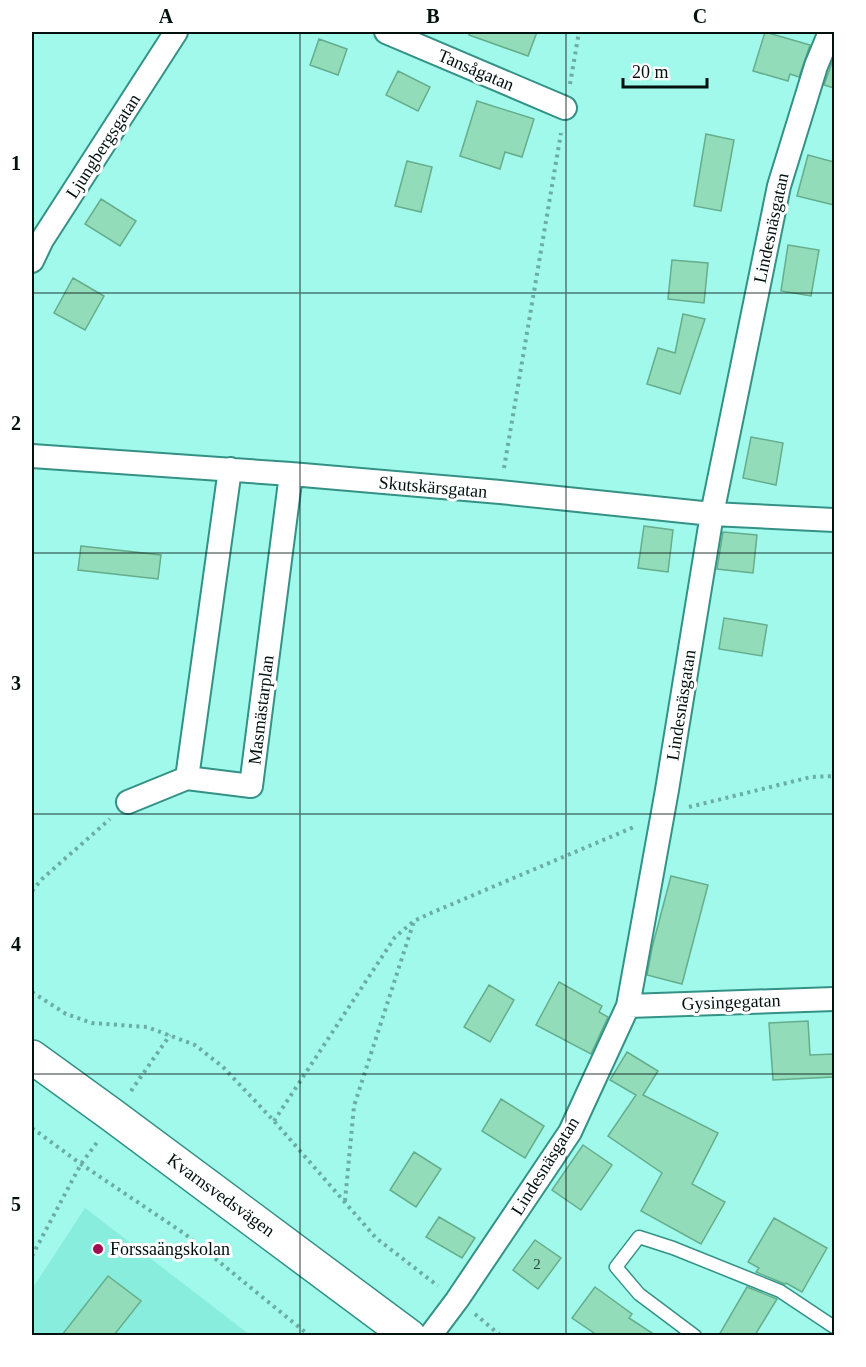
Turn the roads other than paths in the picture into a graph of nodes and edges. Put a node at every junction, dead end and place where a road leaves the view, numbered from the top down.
1 (176, 32) edge
2 (386, 32) edge
3 (830, 32) edge
4 (565, 108) road end
5 (37, 238) edge
6 (32, 261) edge
7 (32, 456) edge
8 (230, 469) junction
9 (291, 474) junction
10 (712, 514) junction
11 (834, 520) edge
12 (187, 778) junction
13 (128, 802) road end
14 (834, 999) edge
15 (628, 1006) junction
16 (32, 1057) edge
17 (834, 1327) edge
18 (408, 1335) edge
19 (430, 1335) edge
20 (695, 1335) edge

1 - 5 street, Ljungbergsgatan
2 - 4 street, Tansågatan
3 - 10 street, Lindesnäsgatan
5 - 6 street, Ljungbergsgatan
7 - 8 street, Skutskärsgatan
8 - 9 street, Skutskärsgatan
8 - 12 street
9 - 10 street, Skutskärsgatan
9 - 12 street, Masmästarplan
10 - 11 street, Skutskärsgatan
10 - 15 street, Lindesnäsgatan
12 - 13 street
14 - 15 street, Gysingegatan
15 - 19 street, Lindesnäsgatan
16 - 18 street, Kvarnsvedsvägen
17 - 20 lane

